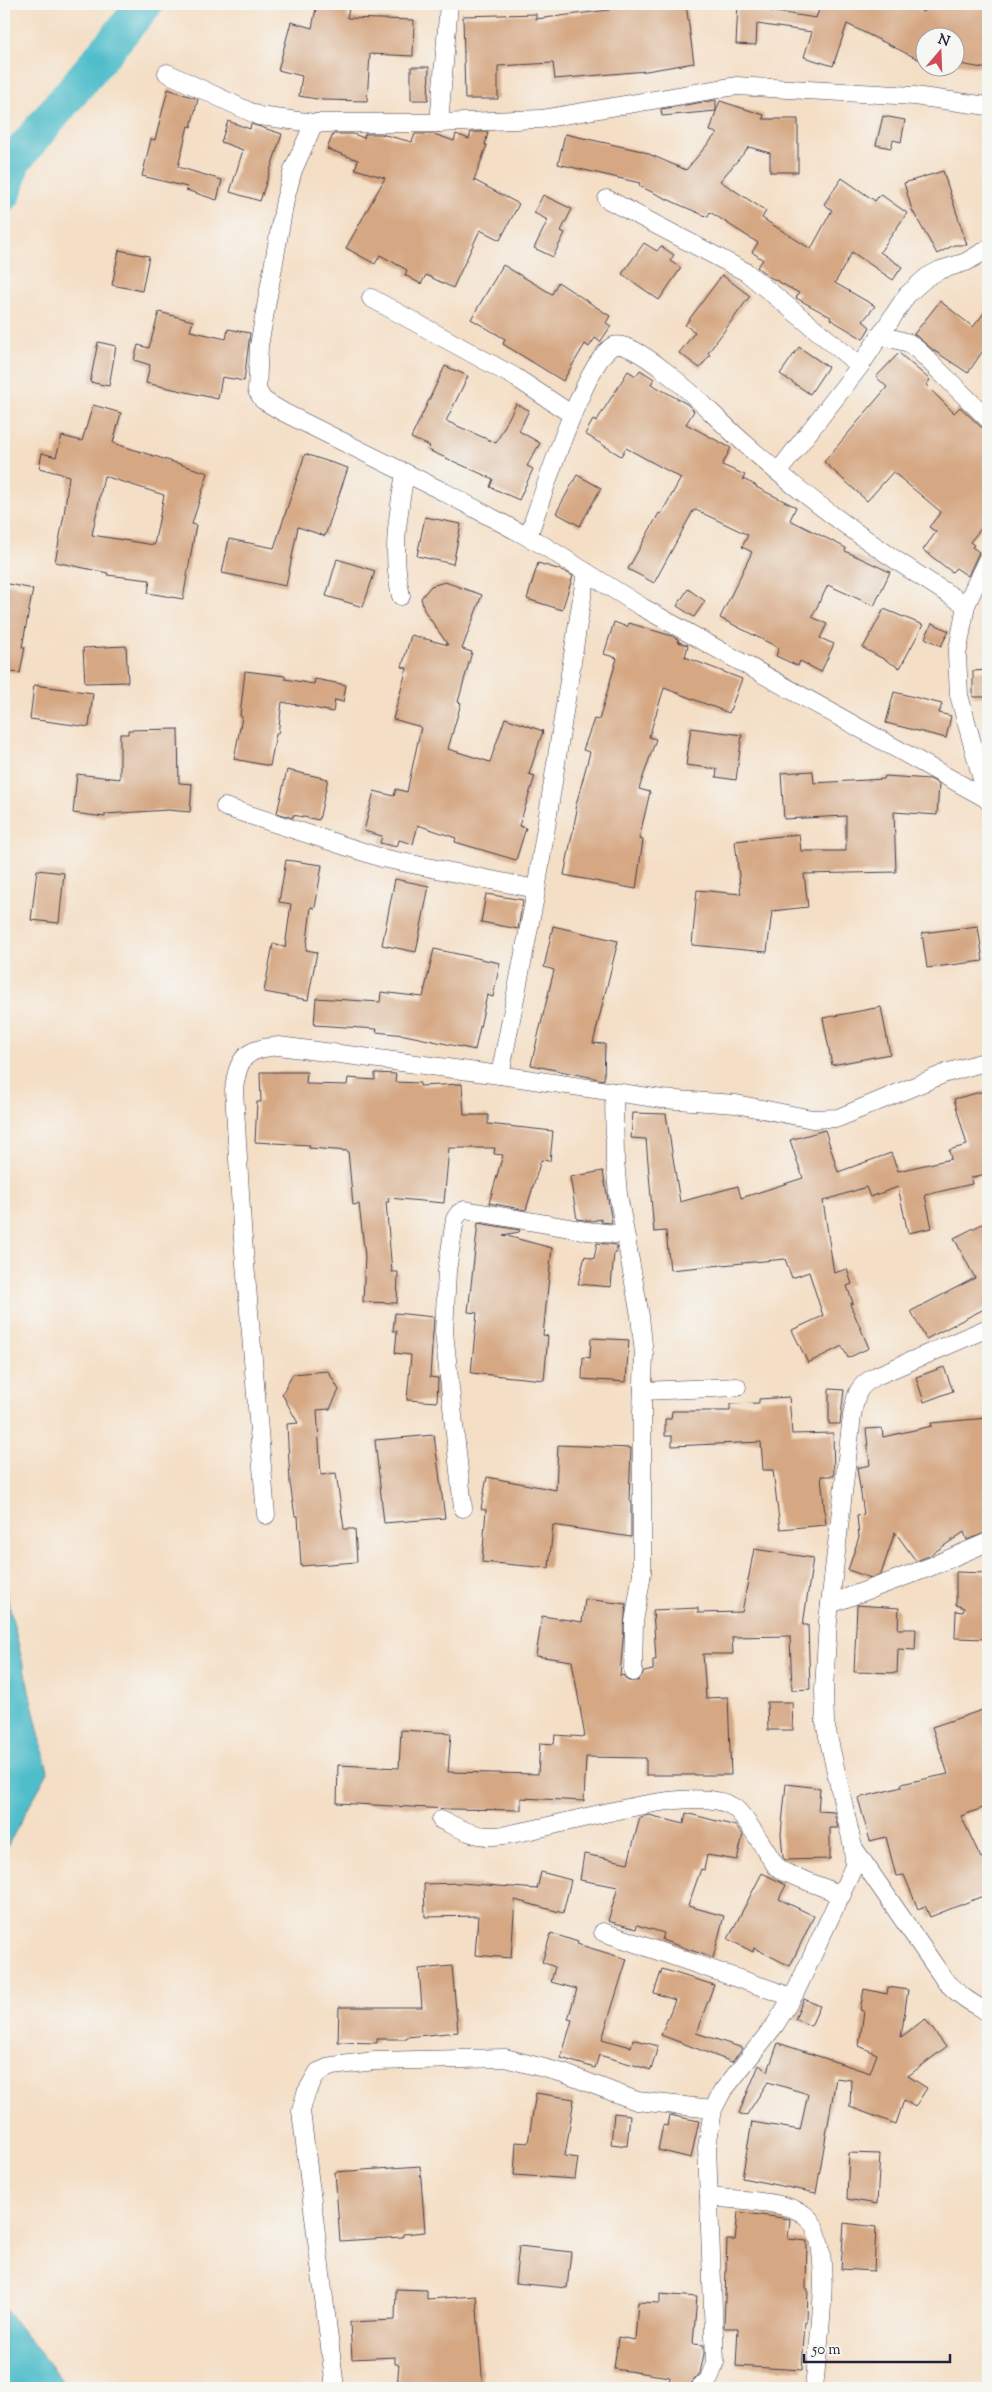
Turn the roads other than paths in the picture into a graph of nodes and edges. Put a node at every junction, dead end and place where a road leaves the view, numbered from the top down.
1 (449, 4) edge
2 (167, 74) dead end
3 (988, 106) edge
4 (314, 123) junction
5 (439, 123) junction
6 (607, 199) dead end
7 (988, 249) edge
8 (371, 298) dead end
9 (880, 335) junction
10 (860, 366) junction
11 (571, 414) junction
12 (988, 419) edge
13 (778, 472) junction
14 (405, 473) junction
15 (528, 537) junction
16 (988, 558) edge
17 (586, 572) junction
18 (401, 596) dead end
19 (966, 605) junction
20 (988, 800) edge
21 (225, 807) dead end
22 (536, 888) junction
23 (988, 1061) edge
24 (500, 1074) junction
25 (614, 1092) junction
26 (626, 1235) junction
27 (988, 1328) edge
28 (738, 1387) dead end
29 (642, 1391) junction
30 (463, 1508) dead end
31 (266, 1516) dead end
32 (988, 1542) edge
33 (830, 1604) junction
34 (633, 1672) dead end
35 (441, 1820) dead end
36 (853, 1846) junction
37 (842, 1895) junction
38 (604, 1932) dead end
39 (792, 1997) junction
40 (988, 2012) edge
41 (713, 2109) junction
42 (709, 2197) junction
43 (335, 2388) edge
44 (700, 2388) edge
45 (814, 2388) edge

1 - 5 street
2 - 4 street
3 - 5 street
4 - 5 street
4 - 14 street
6 - 10 street
7 - 9 street
8 - 11 street
9 - 10 street
9 - 12 street
10 - 13 street
11 - 13 street
11 - 15 street
13 - 19 street
14 - 15 street
14 - 18 street
15 - 17 street
16 - 19 street
17 - 20 street
17 - 22 street
19 - 20 street
21 - 22 street
22 - 24 street
23 - 25 street
24 - 25 street
24 - 31 street
25 - 26 street
26 - 29 street
26 - 30 street
27 - 33 street
28 - 29 street
29 - 34 street
32 - 33 street
33 - 36 street
35 - 37 street
36 - 37 street
36 - 40 street
37 - 39 street
38 - 39 street
39 - 41 street
41 - 42 street
41 - 43 street
42 - 44 street
42 - 45 street

